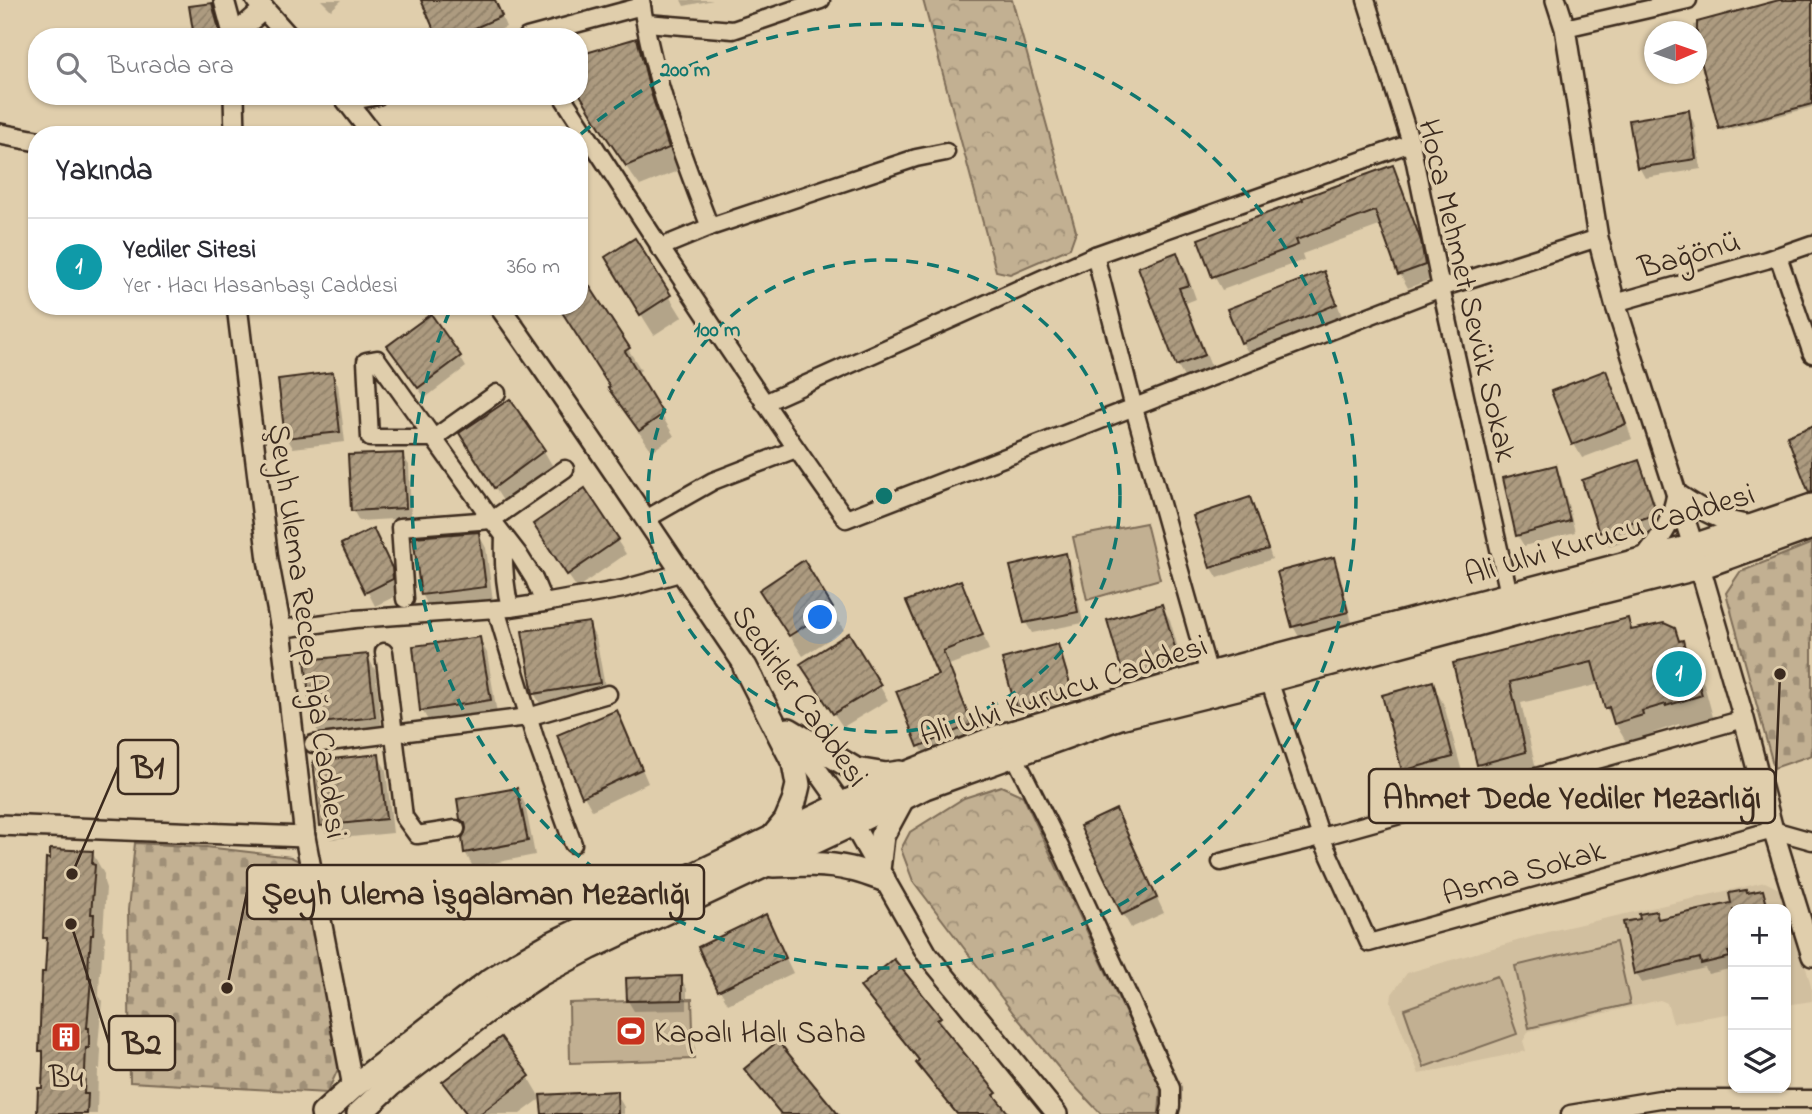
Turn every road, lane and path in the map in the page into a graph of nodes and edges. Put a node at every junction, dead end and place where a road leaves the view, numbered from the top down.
1 (224, 0) edge
2 (1366, 0) edge
3 (1556, 0) edge
4 (1688, 0) edge
5 (813, 1) edge
6 (642, 3) edge
7 (260, 5) edge
8 (646, 23) junction
9 (232, 28) edge
10 (241, 28) edge
11 (281, 28) edge
12 (557, 28) edge
13 (1564, 28) junction
14 (234, 105) edge
15 (350, 105) edge
16 (568, 105) edge
17 (235, 126) edge
18 (366, 126) edge
19 (581, 126) edge
20 (0, 134) edge
21 (588, 137) edge
22 (28, 139) edge
23 (1411, 143) junction
24 (946, 152) dead end
25 (710, 227) junction
26 (1598, 238) junction
27 (1812, 243) edge
28 (659, 248) junction
29 (1095, 256) junction
30 (1778, 256) junction
31 (1441, 288) junction
32 (1615, 303) junction
33 (238, 315) edge
34 (505, 315) edge
35 (1812, 354) edge
36 (497, 393) dead end
37 (764, 403) junction
38 (1134, 408) junction
39 (434, 438) junction
40 (796, 449) junction
41 (565, 469) dead end
42 (1677, 494) junction
43 (1812, 506) edge
44 (646, 519) junction
45 (492, 520) junction
46 (1754, 526) junction
47 (1812, 527) edge
48 (504, 536) junction
49 (1697, 556) junction
50 (1644, 559) junction
51 (680, 573) junction
52 (1509, 594) junction
53 (405, 599) dead end
54 (544, 603) junction
55 (503, 608) junction
56 (281, 629) junction
57 (384, 652) dead end
58 (745, 667) junction
59 (1209, 674) junction
60 (1269, 680) junction
61 (608, 694) dead end
62 (528, 717) junction
63 (1744, 719) junction
64 (789, 730) junction
65 (394, 734) junction
66 (313, 744) dead end
67 (1014, 755) junction
68 (910, 772) junction
69 (902, 799) junction
70 (847, 815) junction
71 (0, 825) edge
72 (456, 829) dead end
73 (1773, 830) junction
74 (305, 837) junction
75 (1321, 837) junction
76 (772, 838) junction
77 (1812, 841) edge
78 (573, 844) dead end
79 (1221, 862) dead end
80 (763, 866) junction
81 (881, 875) junction
82 (1812, 956) edge
83 (353, 1087) junction
84 (1812, 1099) edge
85 (323, 1114) edge
86 (359, 1114) edge
87 (1057, 1114) edge
88 (1169, 1114) edge
89 (1570, 1114) edge

1 - 9 street
2 - 23 street, Hoca Mehmet Sevük Sokak
3 - 13 street
4 - 13 street
5 - 8 street
6 - 8 street
6 - 12 street
7 - 10 street
7 - 11 street
8 - 25 street
13 - 26 street
14 - 17 street
15 - 18 street
16 - 19 street
20 - 22 street
21 - 28 street
23 - 29 street
23 - 31 street, Hoca Mehmet Sevük Sokak
24 - 25 street
25 - 28 street
26 - 31 street
26 - 32 street
27 - 30 street, Bağönü
28 - 37 street
29 - 37 street
29 - 38 street
30 - 32 street, Bağönü
30 - 35 street, Bağönü
31 - 38 street
31 - 52 street, Hoca Mehmet Sevük Sokak
32 - 42 street
33 - 56 street, Şeyh Ulema Recep Ağa Caddesi
34 - 44 street, Sedirler Caddesi
36 - 39 street
37 - 40 street
38 - 40 street
38 - 59 street
39 - 39 street
39 - 45 street
40 - 44 street
41 - 45 street
42 - 46 street
42 - 49 street
42 - 50 street
43 - 46 main road, Ali Ulvi Kurucu Caddesi
44 - 51 street, Sedirler Caddesi
45 - 48 street
45 - 53 street
46 - 49 main road, Ali Ulvi Kurucu Caddesi
47 - 49 main road, Ali Ulvi Kurucu Caddesi
48 - 54 street
48 - 55 street
49 - 50 main road, Ali Ulvi Kurucu Caddesi
49 - 60 main road, Ali Ulvi Kurucu Caddesi
49 - 63 street
50 - 52 main road, Ali Ulvi Kurucu Caddesi
51 - 54 street
51 - 58 street, Sedirler Caddesi
52 - 59 main road, Ali Ulvi Kurucu Caddesi
54 - 55 street
55 - 56 street
55 - 62 street
56 - 74 street, Şeyh Ulema Recep Ağa Caddesi
57 - 65 street
58 - 64 street, Sedirler Caddesi
58 - 76 main road
59 - 68 main road, Ali Ulvi Kurucu Caddesi
60 - 67 main road, Ali Ulvi Kurucu Caddesi
60 - 75 street
61 - 62 street
62 - 65 street
62 - 78 street
63 - 73 street
63 - 75 street
64 - 68 main road
64 - 70 street, Sedirler Caddesi
65 - 66 street
65 - 72 street
67 - 69 main road, Ali Ulvi Kurucu Caddesi
67 - 88 street
68 - 70 main road, Ali Ulvi Kurucu Caddesi
69 - 70 main road, Ali Ulvi Kurucu Caddesi
69 - 81 main road
70 - 76 main road, Ali Ulvi Kurucu Caddesi
70 - 80 main road, Ali Ulvi Kurucu Caddesi
70 - 81 street, Sedirler Caddesi
71 - 74 street
73 - 75 street, Asma Sokak
73 - 77 street
73 - 82 street
74 - 83 street, Şeyh Ulema Recep Ağa Caddesi
75 - 79 street
76 - 83 main road, Ali Ulvi Kurucu Caddesi
80 - 81 main road
80 - 86 main road, Ali Ulvi Kurucu Caddesi
81 - 87 street, Sedirler Caddesi
83 - 85 main road, Ali Ulvi Kurucu Caddesi
84 - 89 street

